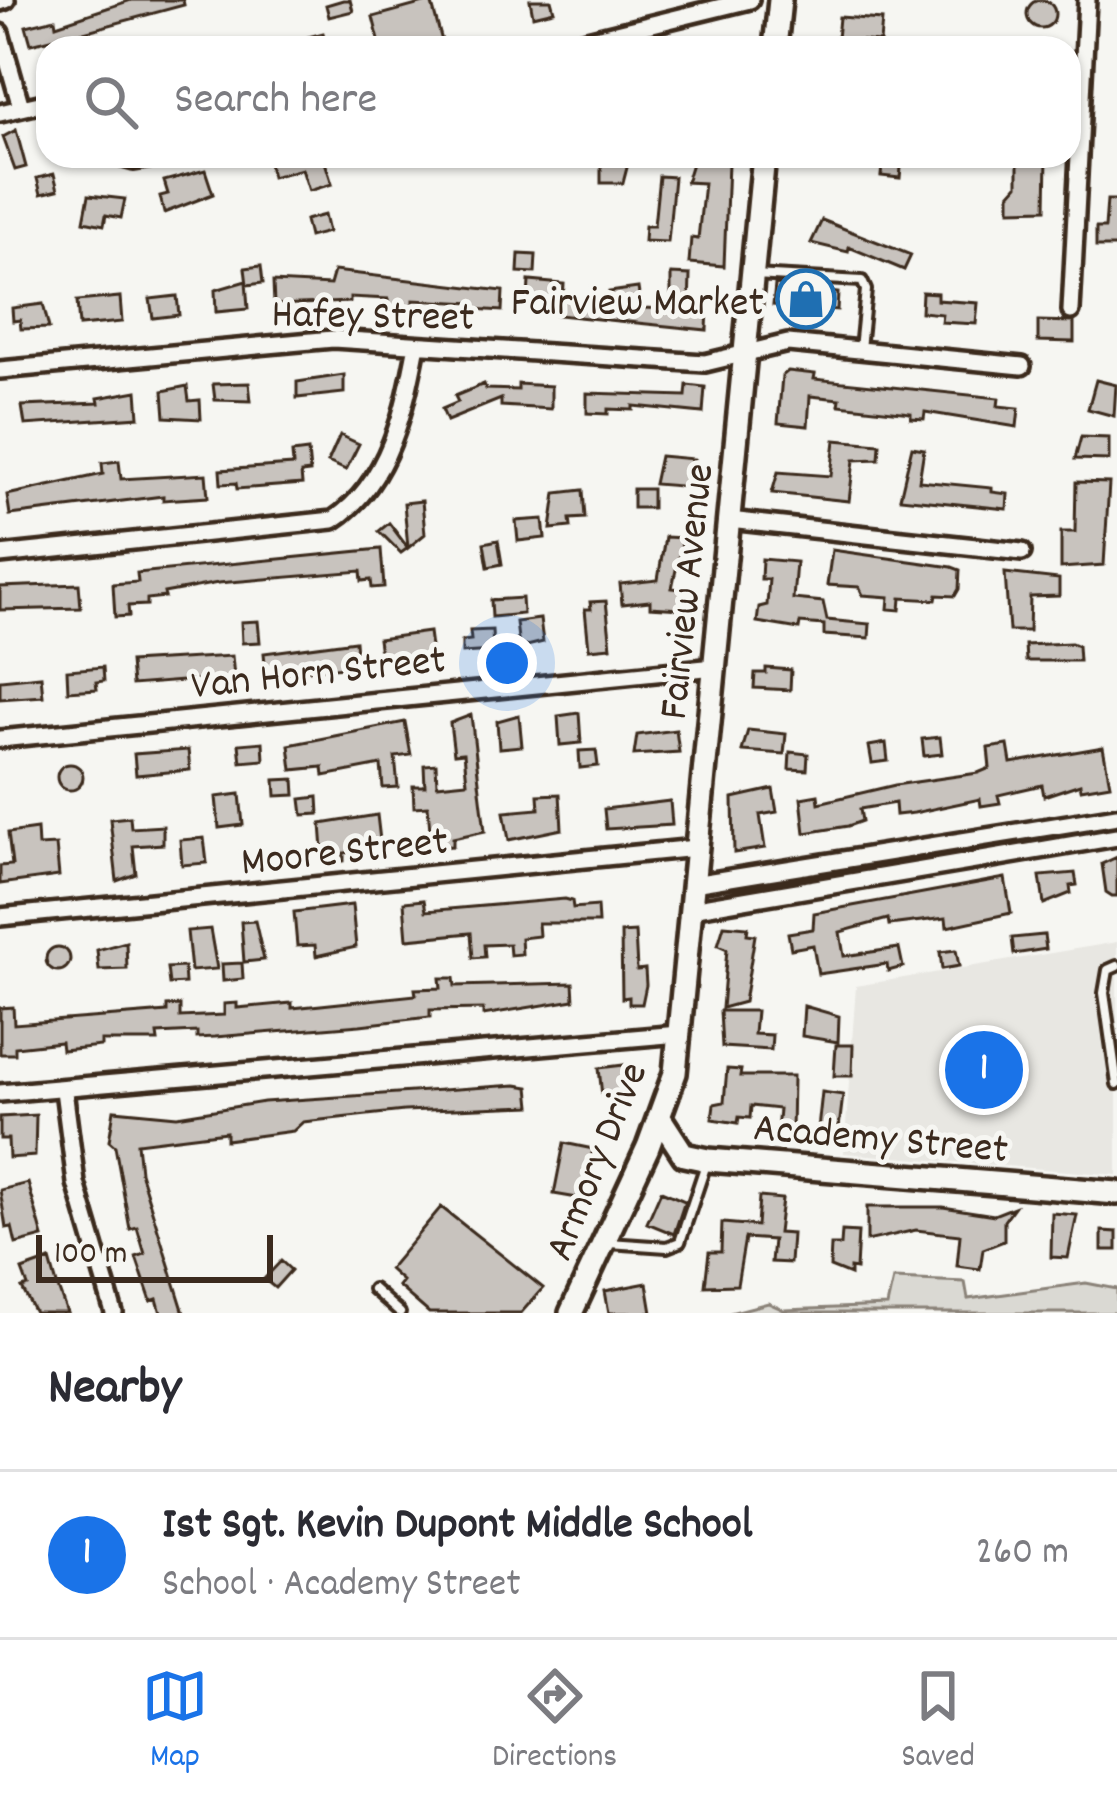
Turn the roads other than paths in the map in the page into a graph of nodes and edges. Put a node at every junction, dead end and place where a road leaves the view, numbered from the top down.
1 (750, 0) edge
2 (780, 0) edge
3 (1087, 0) edge
4 (0, 33) edge
5 (604, 36) edge
6 (776, 36) edge
7 (36, 104) edge
8 (21, 107) junction
9 (0, 113) edge
10 (1081, 116) edge
11 (763, 168) edge
12 (1078, 168) edge
13 (753, 274) junction
14 (1071, 310) dead end
15 (417, 346) junction
16 (860, 350) junction
17 (745, 356) junction
18 (1022, 366) dead end
19 (0, 370) edge
20 (729, 520) junction
21 (1022, 552) dead end
22 (0, 554) edge
23 (715, 668) junction
24 (0, 739) edge
25 (1117, 816) edge
26 (1117, 837) edge
27 (696, 848) junction
28 (693, 884) junction
29 (691, 909) junction
30 (0, 917) edge
31 (1117, 966) edge
32 (679, 1034) junction
33 (1117, 1084) edge
34 (64, 1090) junction
35 (0, 1094) edge
36 (660, 1118) junction
37 (708, 1160) junction
38 (1117, 1192) edge
39 (602, 1243) junction
40 (373, 1289) dead end
41 (114, 1313) edge
42 (400, 1313) edge
43 (571, 1313) edge

1 - 5 street
2 - 6 main road
3 - 10 street
4 - 8 street
7 - 8 street
8 - 9 street
11 - 13 main road, Fairview Avenue
12 - 14 street
13 - 16 lane
13 - 17 main road, Fairview Avenue
15 - 17 street, Hafey Street
15 - 19 street, Hafey Street
15 - 22 street
16 - 17 street, Hafey Street
16 - 18 street, Hafey Street
17 - 20 main road, Fairview Avenue
20 - 21 street
20 - 23 main road, Fairview Avenue
23 - 24 street, Van Horn Street
23 - 27 main road, Fairview Avenue
25 - 28 street
26 - 29 street
27 - 28 main road, Fairview Avenue
27 - 30 street, Moore Street
28 - 29 main road, Fairview Avenue
29 - 32 main road, Fairview Avenue
31 - 33 lane
32 - 34 street
32 - 36 main road, Armory Drive
34 - 35 street
34 - 41 street
36 - 37 main road, Academy Street
36 - 39 main road, Armory Drive
37 - 38 main road, Academy Street
37 - 39 lane
39 - 43 main road, Armory Drive
40 - 42 lane

